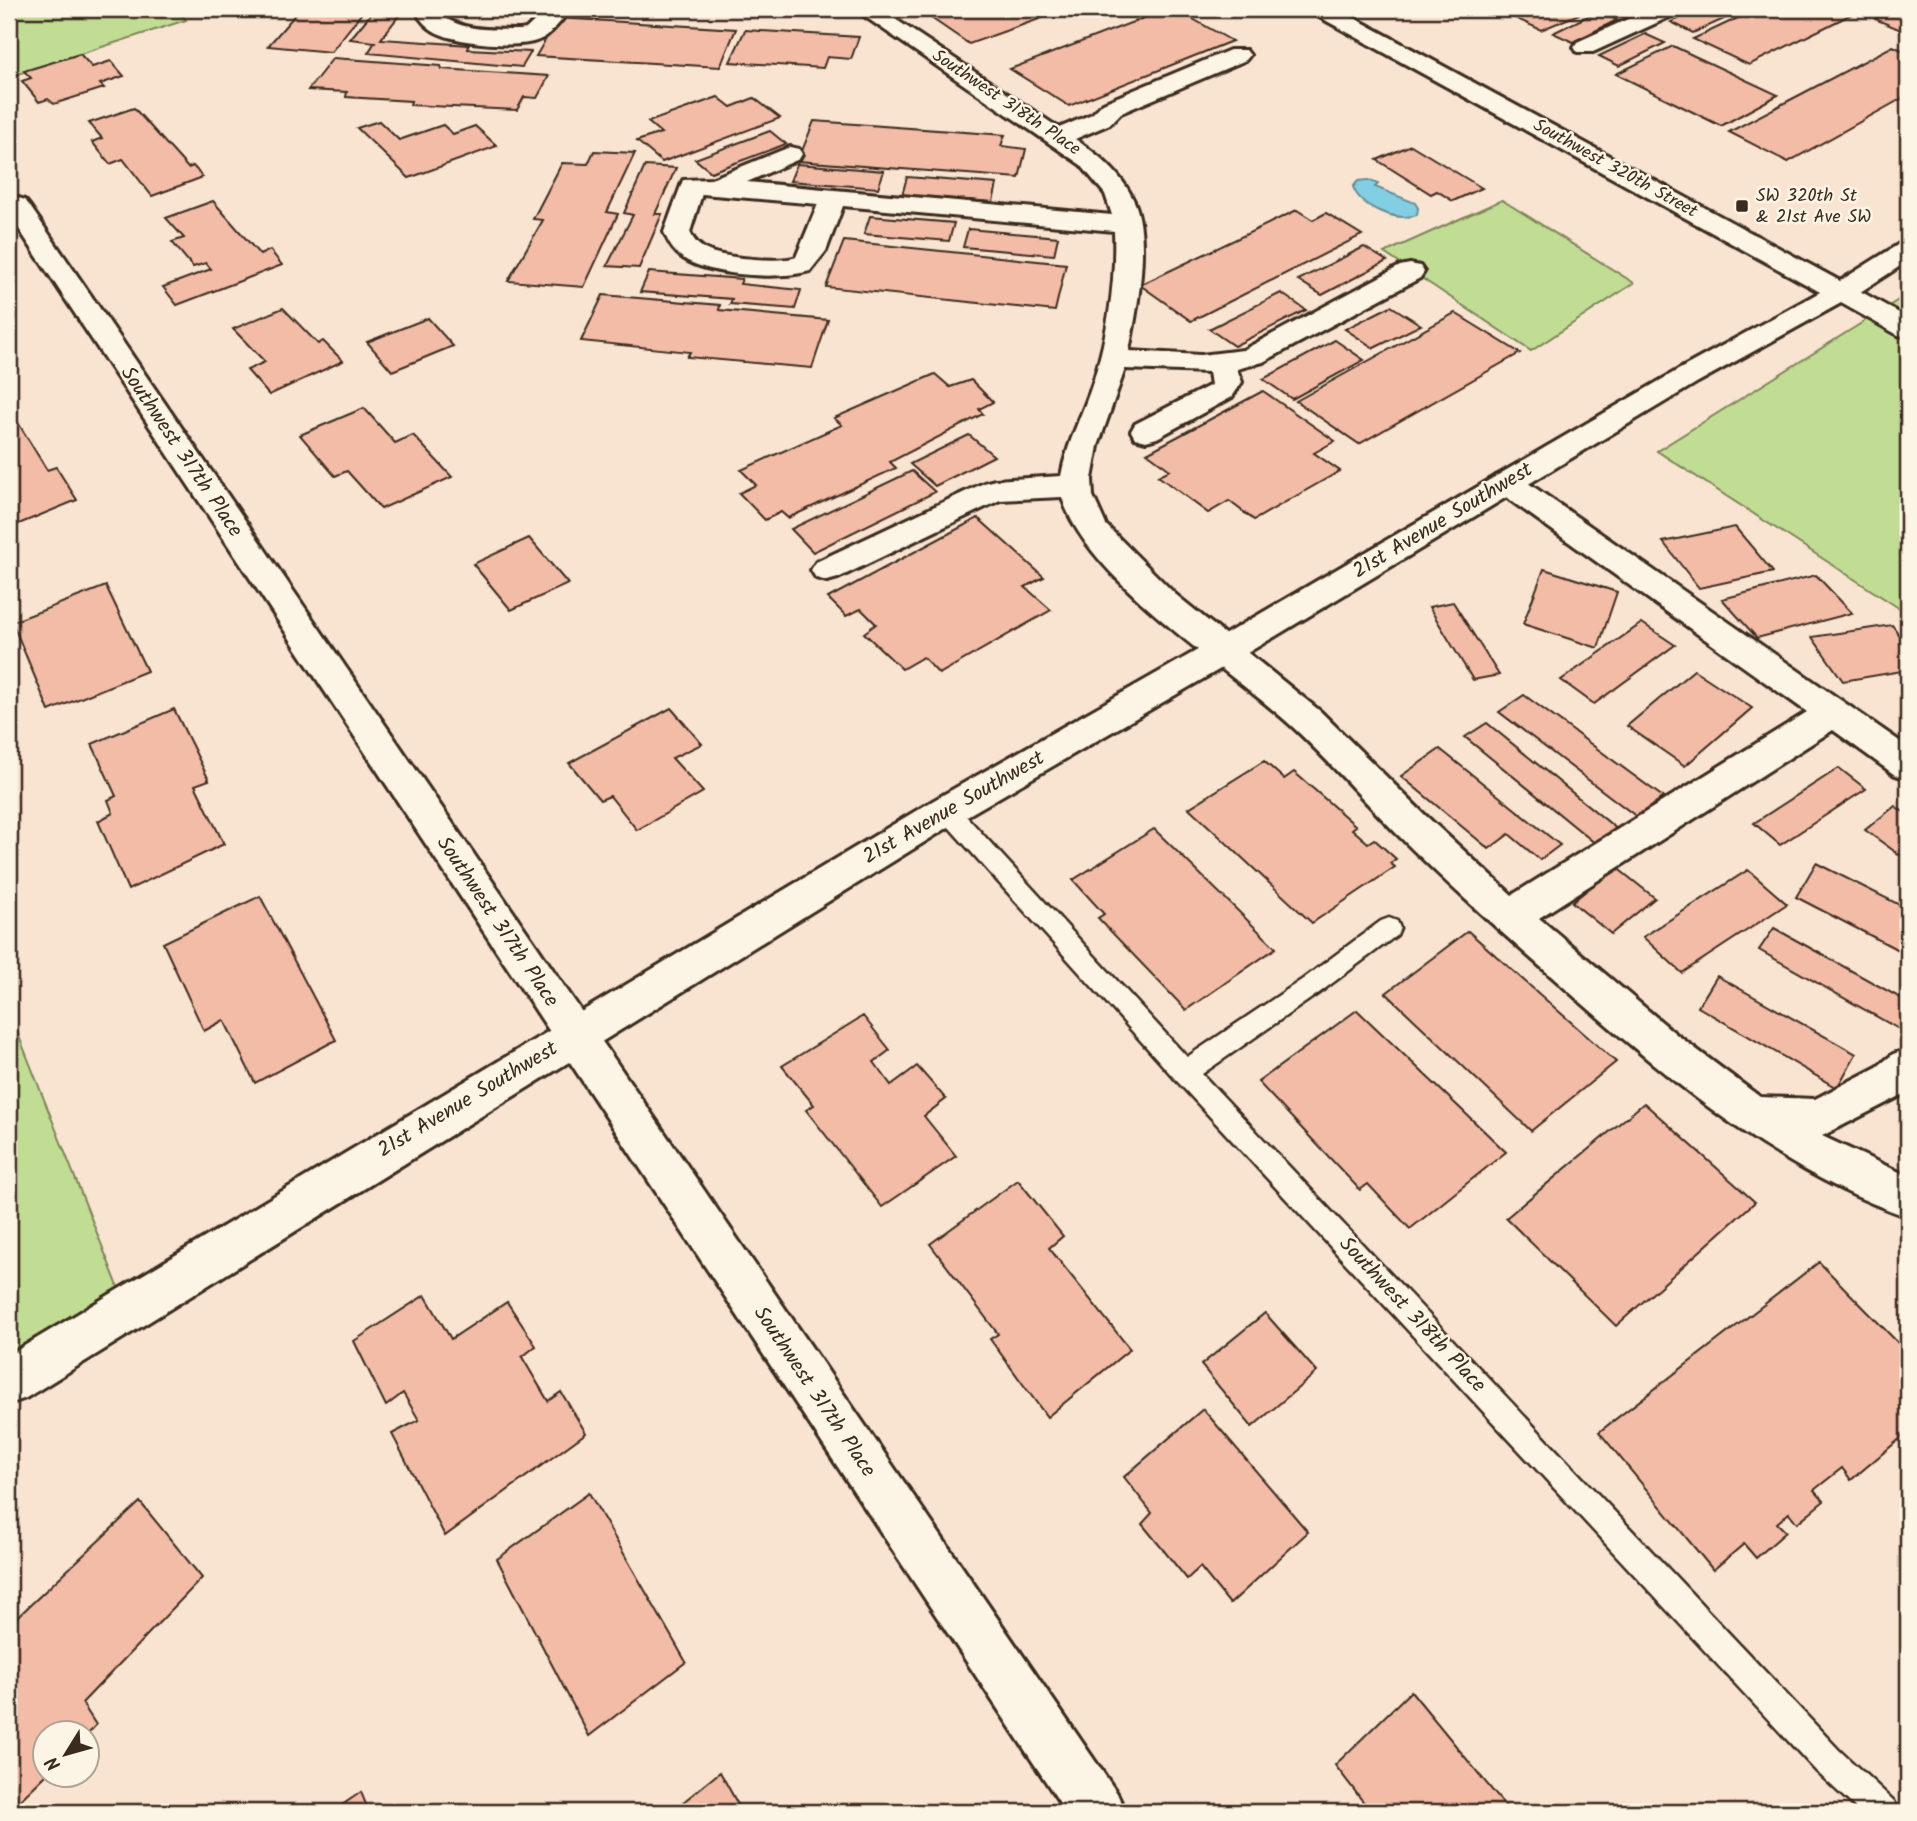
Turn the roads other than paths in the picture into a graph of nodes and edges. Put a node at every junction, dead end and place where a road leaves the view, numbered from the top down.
1 (431, 9) edge
2 (559, 9) edge
3 (1322, 9) edge
4 (1668, 9) edge
5 (871, 10) edge
6 (1585, 47) dead end
7 (1238, 55) dead end
8 (1059, 137) junction
9 (790, 154) dead end
10 (715, 187) junction
11 (833, 198) junction
12 (16, 205) dead end
13 (1127, 224) junction
14 (1908, 250) edge
15 (1410, 272) dead end
16 (1841, 292) junction
17 (1908, 329) edge
18 (1113, 359) junction
19 (1221, 364) junction
20 (1146, 431) dead end
21 (1507, 483) junction
22 (1074, 486) junction
23 (827, 570) dead end
24 (1222, 652) junction
25 (1833, 713) junction
26 (1908, 765) edge
27 (947, 810) junction
28 (1510, 916) junction
29 (1389, 928) dead end
30 (573, 1036) junction
31 (1908, 1067) edge
32 (1185, 1072) junction
33 (1752, 1116) junction
34 (1908, 1197) edge
35 (9, 1381) edge
36 (1098, 1812) edge
37 (1883, 1812) edge

1 - 2 street
3 - 16 street, Southwest 320th Street
4 - 6 street
5 - 8 street, Southwest 318th Place
7 - 8 street
8 - 13 street, Southwest 318th Place
9 - 10 street
10 - 11 street
10 - 11 street
11 - 13 street
12 - 30 street, Southwest 317th Place
13 - 18 street, Southwest 318th Place
14 - 16 street, 21st Avenue Southwest
15 - 19 street
16 - 17 street, Southwest 320th Street
16 - 21 street, 21st Avenue Southwest
18 - 19 street
18 - 22 street, Southwest 318th Place
19 - 20 street
21 - 24 street, 21st Avenue Southwest
21 - 25 street
22 - 23 street
22 - 24 street
24 - 27 street, 21st Avenue Southwest
24 - 28 street
25 - 26 street
25 - 28 street
27 - 30 street, 21st Avenue Southwest
27 - 32 lane, Southwest 318th Place
28 - 33 street
29 - 32 lane
30 - 35 street, 21st Avenue Southwest
30 - 36 street, Southwest 317th Place
31 - 33 street
32 - 37 lane, Southwest 318th Place
33 - 34 street

